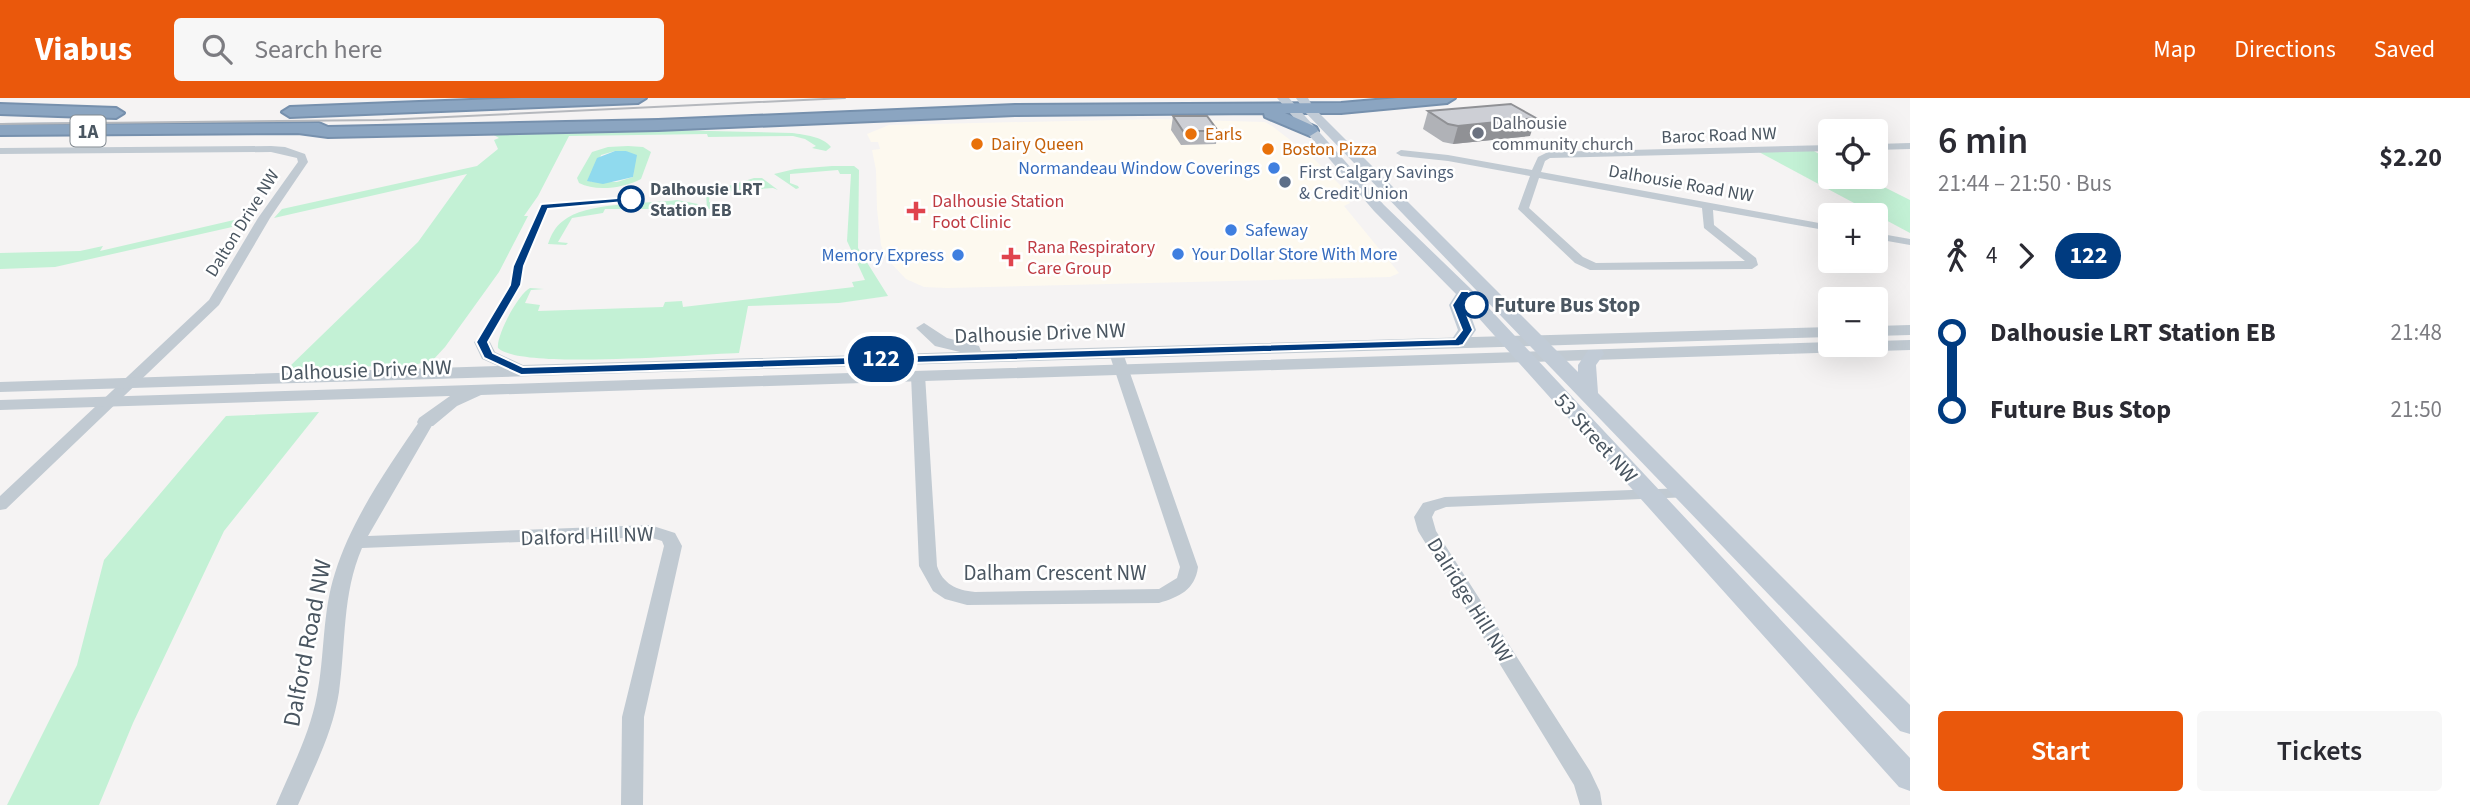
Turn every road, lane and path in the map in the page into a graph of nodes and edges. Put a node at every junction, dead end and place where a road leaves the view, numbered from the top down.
1 (639, 98) edge
2 (954, 98) edge
3 (1447, 98) edge
4 (1295, 102) edge
5 (1340, 108) junction
6 (0, 111) edge
7 (1170, 111) junction
8 (1326, 127) junction
9 (302, 129) junction
10 (0, 130) edge
11 (1310, 131) junction
12 (1910, 146) edge
13 (1888, 147) edge
14 (1818, 148) edge
15 (0, 151) edge
16 (1401, 153) dead end
17 (1535, 174) junction
18 (1707, 205) junction
19 (1818, 226) edge
20 (1888, 238) edge
21 (1910, 242) edge
22 (1465, 293) junction
23 (924, 328) dead end
24 (1910, 330) edge
25 (1888, 331) edge
26 (1818, 333) edge
27 (482, 342) dead end
28 (1459, 342) junction
29 (1522, 345) junction
30 (1910, 345) edge
31 (1595, 354) junction
32 (1549, 355) junction
33 (1008, 356) junction
34 (1118, 361) junction
35 (521, 371) junction
36 (918, 375) junction
37 (131, 383) junction
38 (0, 387) edge
39 (494, 388) junction
40 (400, 391) junction
41 (1589, 396) junction
42 (111, 401) junction
43 (0, 405) edge
44 (426, 422) junction
45 (1685, 493) junction
46 (1646, 494) junction
47 (0, 505) edge
48 (356, 542) junction
49 (1910, 723) edge
50 (1910, 778) edge
51 (287, 805) edge
52 (632, 805) edge
53 (1591, 805) edge

1 - 6 highway, 1A
2 - 9 highway, 1A
3 - 5 highway
4 - 5 highway
4 - 7 highway
4 - 8 main road, 53 Street NW
4 - 11 main road, 53 Street NW
5 - 8 highway
7 - 9 highway
7 - 11 highway
8 - 29 main road, 53 Street NW
9 - 10 highway, 1A
11 - 22 main road, 53 Street NW
12 - 13 street
14 - 17 street, Baroc Road NW
15 - 37 street, Dalton Drive NW
16 - 17 street, Dalhousie Road NW
17 - 18 street, Dalhousie Road NW
17 - 18 street
18 - 19 street, Dalhousie Road NW
20 - 21 street
22 - 28 main road
22 - 29 main road, 53 Street NW
23 - 33 street
24 - 25 street
26 - 29 street, Dalhousie Drive NW
27 - 35 street
28 - 29 street, Dalhousie Drive NW
28 - 34 street, Dalhousie Drive NW
29 - 32 main road, 53 Street NW
29 - 34 street, Dalhousie Drive NW
29 - 46 main road, 53 Street NW
30 - 31 street
31 - 32 street
31 - 41 main road
32 - 41 main road, 53 Street NW
33 - 34 street, Dalhousie Drive NW
33 - 35 street, Dalhousie Drive NW
34 - 36 street, Dalhousie Drive NW
34 - 36 street, Dalham Crescent NW
35 - 37 street, Dalhousie Drive NW
36 - 39 street, Dalhousie Drive NW
37 - 38 street, Dalhousie Drive NW
37 - 42 street, Dalton Drive NW
39 - 40 street, Dalhousie Drive NW
39 - 44 street
40 - 42 street, Dalhousie Drive NW
40 - 44 street
41 - 45 main road, 53 Street NW
42 - 43 street, Dalhousie Drive NW
42 - 47 street, Dalton Drive NW
44 - 48 street, Dalford Road NW
45 - 46 street, Dalridge Hill NW
45 - 49 main road, 53 Street NW
46 - 50 main road, 53 Street NW
46 - 53 street, Dalridge Hill NW
48 - 51 street, Dalford Road NW
48 - 52 street, Dalford Hill NW

